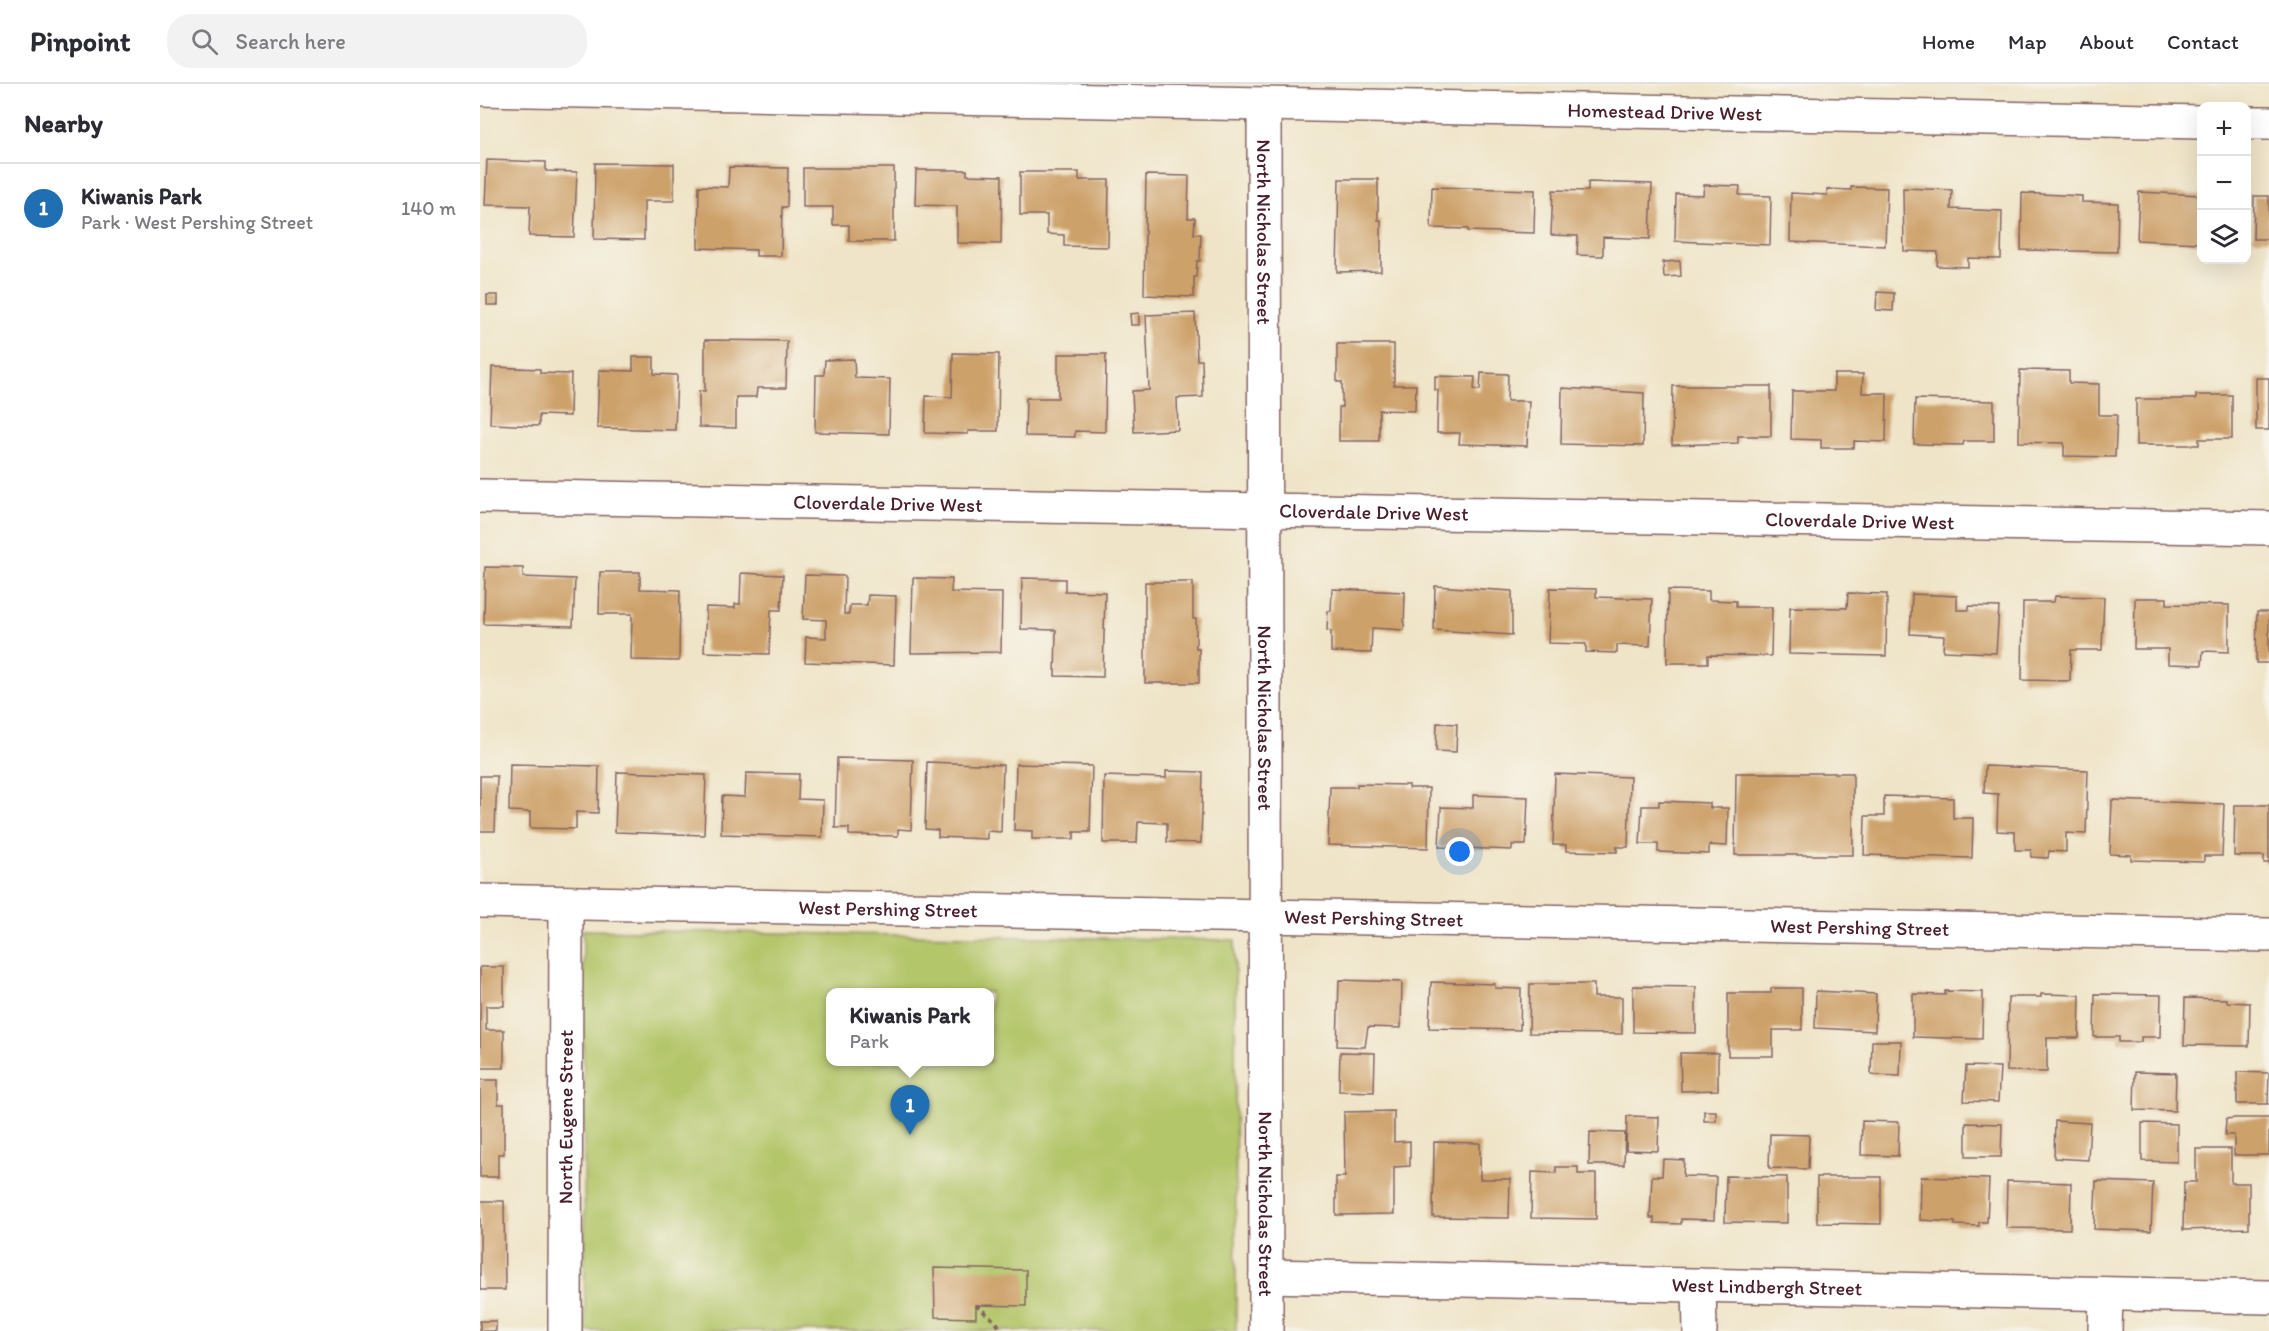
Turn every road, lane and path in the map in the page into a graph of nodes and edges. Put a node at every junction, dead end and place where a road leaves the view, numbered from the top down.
1 (480, 89) edge
2 (1264, 104) junction
3 (2197, 122) edge
4 (2251, 123) edge
5 (2269, 123) edge
6 (480, 496) edge
7 (1263, 510) junction
8 (2269, 528) edge
9 (480, 901) edge
10 (566, 903) junction
11 (1266, 917) junction
12 (2269, 935) edge
13 (1266, 1276) junction
14 (1700, 1285) junction
15 (2106, 1294) junction
16 (2269, 1297) edge
17 (976, 1305) dead end
18 (565, 1331) edge
19 (1002, 1331) edge
20 (1266, 1331) edge
21 (1700, 1331) edge
22 (2105, 1331) edge

1 - 2 street, Homestead Drive West
2 - 3 street, Homestead Drive West
2 - 7 street, North Nicholas Street
4 - 5 street
6 - 7 street, Cloverdale Drive West
7 - 8 street, Cloverdale Drive West
7 - 11 street, North Nicholas Street
9 - 10 street, West Pershing Street
10 - 11 street, West Pershing Street
10 - 18 street, North Eugene Street
11 - 12 street, West Pershing Street
11 - 13 street, North Nicholas Street
13 - 14 street, West Lindbergh Street
13 - 20 street, North Nicholas Street
14 - 15 street, West Lindbergh Street
14 - 21 street
15 - 16 street, West Lindbergh Street
15 - 22 street
17 - 19 path

